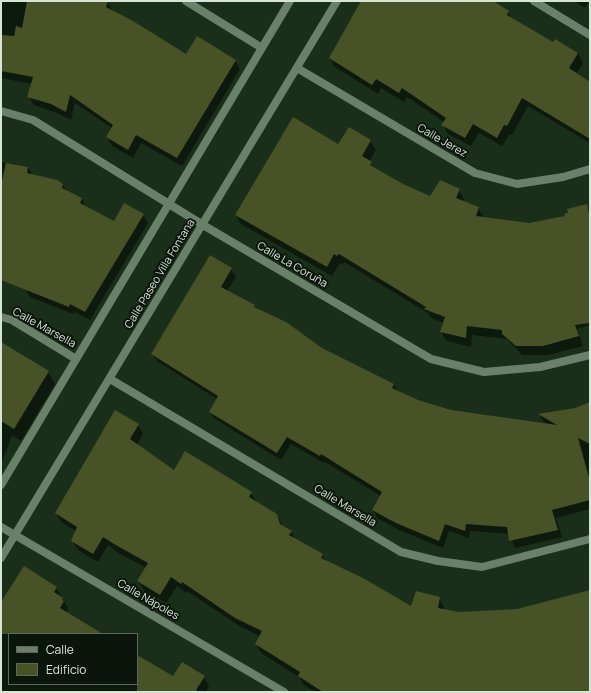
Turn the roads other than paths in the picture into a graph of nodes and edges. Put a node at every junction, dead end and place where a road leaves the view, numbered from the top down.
1 (186, 1) edge
2 (290, 1) edge
3 (337, 1) edge
4 (534, 1) edge
5 (590, 34) edge
6 (262, 48) junction
7 (297, 68) junction
8 (1, 111) edge
9 (590, 169) edge
10 (169, 204) junction
11 (203, 225) junction
12 (1, 317) edge
13 (590, 355) edge
14 (76, 359) junction
15 (110, 379) junction
16 (1, 485) edge
17 (1, 526) edge
18 (16, 535) junction
19 (590, 539) edge
20 (1, 558) edge
21 (284, 692) edge

1 - 6 street
2 - 6 street
3 - 7 street, Calle Paseo Villa Fontana
4 - 5 street
6 - 10 street
7 - 9 street, Calle Jerez
7 - 11 street, Calle Paseo Villa Fontana
8 - 10 street, Calle La Coruña
10 - 11 street, Calle La Coruña
10 - 14 street
11 - 13 street, Calle La Coruña
11 - 15 street, Calle Paseo Villa Fontana
12 - 14 street, Calle Marsella
14 - 16 street
15 - 18 street, Calle Paseo Villa Fontana
15 - 19 street, Calle Marsella
17 - 18 street, Calle Nápoles
18 - 20 street, Calle Paseo Villa Fontana
18 - 21 street, Calle Nápoles

